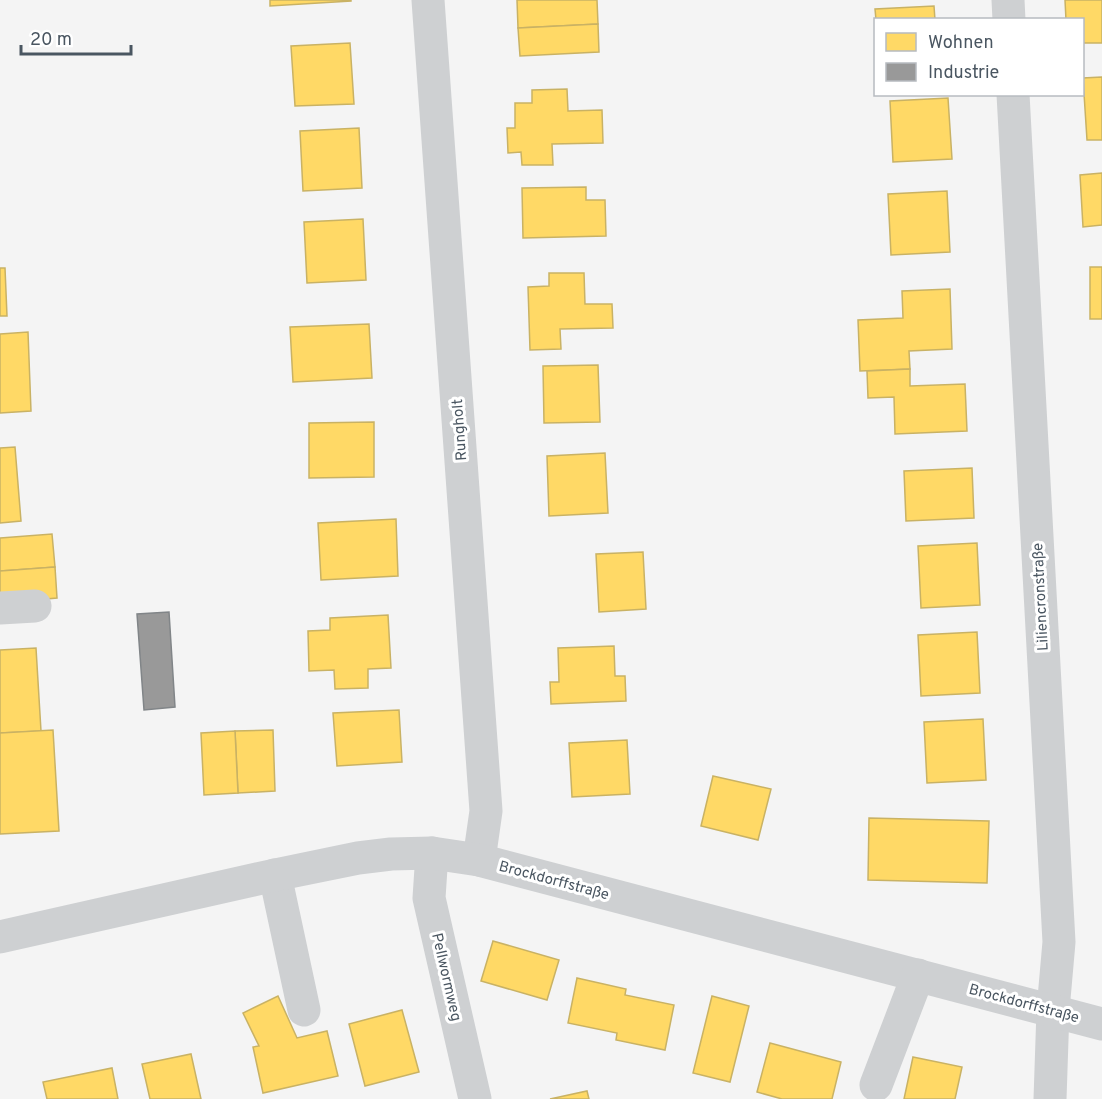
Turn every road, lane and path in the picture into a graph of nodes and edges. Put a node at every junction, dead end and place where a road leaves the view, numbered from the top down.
1 (428, 0) edge
2 (1008, 0) edge
3 (1009, 18) edge
4 (1013, 96) edge
5 (35, 606) dead end
6 (0, 608) edge
7 (432, 853) junction
8 (479, 860) junction
9 (275, 875) junction
10 (0, 937) edge
11 (918, 975) junction
12 (304, 1010) dead end
13 (1053, 1010) junction
14 (1102, 1024) edge
15 (876, 1084) dead end
16 (475, 1099) edge
17 (1050, 1099) edge

1 - 8 street, Rungholt
2 - 3 street
4 - 13 street, Liliencronstraße
5 - 6 street
7 - 8 street, Brockdorffstraße
7 - 9 street, Brockdorffstraße
7 - 16 street, Pellwormweg
8 - 11 street, Brockdorffstraße
9 - 10 street, Brockdorffstraße
9 - 12 street
11 - 13 street, Brockdorffstraße
11 - 15 street
13 - 14 street, Brockdorffstraße
13 - 17 street, Liliencronstraße

